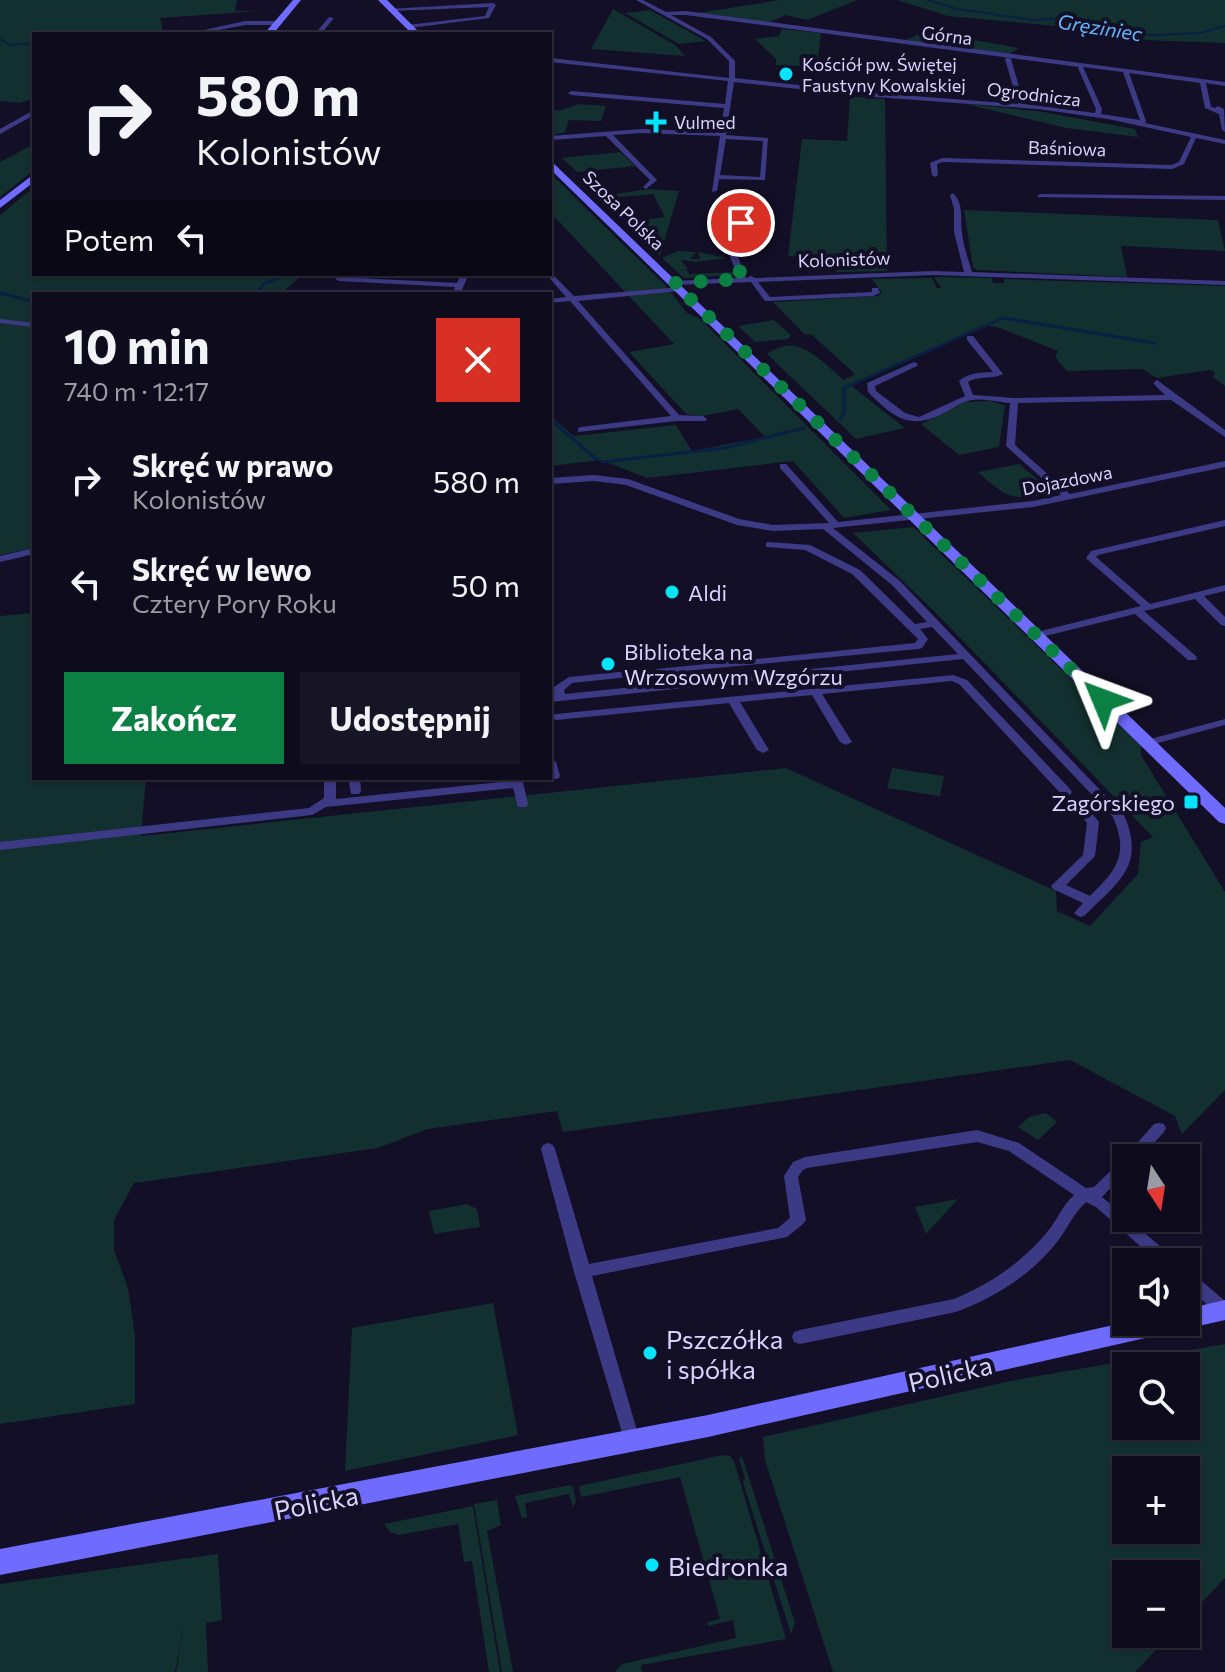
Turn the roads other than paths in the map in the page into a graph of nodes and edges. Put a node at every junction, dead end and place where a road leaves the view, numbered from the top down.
1 (297, 0) edge
2 (382, 0) edge
3 (639, 0) edge
4 (391, 9) junction
5 (666, 14) junction
6 (331, 18) dead end
7 (277, 23) junction
8 (409, 26) junction
9 (199, 32) edge
10 (270, 32) edge
11 (320, 32) edge
12 (415, 32) edge
13 (1008, 59) dead end
14 (552, 60) edge
15 (1081, 68) dead end
16 (1126, 73) dead end
17 (732, 78) junction
18 (1203, 82) dead end
19 (1225, 84) edge
20 (571, 93) dead end
21 (1021, 105) junction
22 (32, 106) edge
23 (727, 106) junction
24 (31, 114) edge
25 (1097, 116) junction
26 (1139, 124) junction
27 (1225, 130) edge
28 (0, 132) edge
29 (608, 134) junction
30 (722, 135) junction
31 (1194, 136) junction
32 (552, 138) edge
33 (1224, 141) edge
34 (552, 165) edge
35 (935, 175) dead end
36 (716, 177) junction
37 (32, 179) edge
38 (646, 187) dead end
39 (714, 191) dead end
40 (953, 195) dead end
41 (746, 196) dead end
42 (1040, 196) dead end
43 (1225, 198) edge
44 (2, 202) edge
45 (968, 273) junction
46 (552, 276) edge
47 (339, 279) dead end
48 (747, 279) junction
49 (1225, 283) edge
50 (677, 286) junction
51 (458, 289) edge
52 (875, 290) dead end
53 (571, 299) junction
54 (552, 301) edge
55 (0, 321) edge
56 (32, 325) edge
57 (970, 338) dead end
58 (914, 364) dead end
59 (1157, 383) dead end
60 (970, 397) junction
61 (1173, 397) junction
62 (1014, 401) junction
63 (677, 418) junction
64 (703, 419) dead end
65 (581, 430) dead end
66 (1225, 434) edge
67 (1225, 464) edge
68 (783, 466) dead end
69 (552, 481) edge
70 (1069, 498) junction
71 (914, 516) junction
72 (1225, 523) edge
73 (831, 526) junction
74 (769, 545) dead end
75 (32, 551) edge
76 (865, 558) junction
77 (0, 559) edge
78 (846, 567) junction
79 (1225, 588) edge
80 (1196, 594) junction
81 (1142, 609) junction
82 (934, 623) junction
83 (1225, 623) edge
84 (913, 628) junction
85 (1037, 635) junction
86 (965, 656) junction
87 (1192, 658) dead end
88 (731, 665) junction
89 (657, 672) dead end
90 (629, 674) dead end
91 (779, 676) junction
92 (737, 681) junction
93 (815, 691) junction
94 (1000, 693) junction
95 (604, 694) junction
96 (786, 694) junction
97 (978, 698) junction
98 (555, 699) edge
99 (733, 700) junction
100 (609, 712) junction
101 (556, 717) dead end
102 (1225, 722) edge
103 (846, 742) dead end
104 (1147, 743) junction
105 (763, 750) dead end
106 (552, 769) edge
107 (554, 776) dead end
108 (330, 780) edge
109 (1084, 780) junction
110 (516, 781) edge
111 (327, 804) junction
112 (522, 804) dead end
113 (1080, 807) dead end
114 (1225, 818) edge
115 (0, 846) edge
116 (1091, 902) junction
117 (1080, 913) dead end
118 (1159, 1128) dead end
119 (1144, 1144) edge
120 (548, 1149) dead end
121 (1112, 1178) edge
122 (1084, 1194) junction
123 (1153, 1248) edge
124 (582, 1272) junction
125 (1200, 1289) edge
126 (1225, 1310) edge
127 (1200, 1316) edge
128 (1112, 1336) edge
129 (800, 1337) dead end
130 (632, 1441) junction
131 (0, 1562) edge

1 - 7 street
2 - 4 street
3 - 5 street, Górna
4 - 8 street
4 - 8 street
5 - 17 street, Górna
5 - 19 street, Górna
6 - 11 street
7 - 9 street
7 - 10 street
8 - 12 street
13 - 21 street
14 - 17 street, Ogrodnicza
15 - 25 street
16 - 26 street
17 - 21 street, Ogrodnicza
17 - 23 street
18 - 27 street
20 - 23 street
21 - 25 street, Ogrodnicza
22 - 24 street
23 - 30 street
24 - 28 street
25 - 26 street, Ogrodnicza
26 - 31 street, Ogrodnicza
29 - 30 street
29 - 32 street
29 - 38 street
30 - 36 street
30 - 36 street
31 - 33 street, Ogrodnicza
31 - 35 street, Baśniowa
34 - 50 street, Szosa Polska
36 - 39 street
37 - 44 street
40 - 45 street
41 - 48 street
42 - 43 street
45 - 48 street, Kolonistów
45 - 49 street, Kolonistów
46 - 53 street
47 - 51 street
48 - 50 street, Kolonistów
48 - 52 street
50 - 53 street, Kolonistów
50 - 71 street, Szosa Polska
53 - 54 street, Kolonistów
53 - 63 street
55 - 56 street
57 - 60 street
58 - 60 street
59 - 61 street
60 - 62 street
61 - 62 street
61 - 66 street
62 - 70 street
63 - 64 street
63 - 65 street
67 - 70 street, Dojazdowa
68 - 73 street
69 - 73 street, Dojazdowa
70 - 71 street, Dojazdowa
71 - 73 street, Dojazdowa
71 - 85 street, Szosa Polska
72 - 81 street
73 - 76 street
74 - 78 street
75 - 77 street
76 - 78 street
76 - 82 street
78 - 84 street
79 - 80 street
80 - 81 street
80 - 83 street
81 - 85 street
81 - 87 street
82 - 84 street
82 - 86 street
84 - 88 street
85 - 104 street, Szosa Polska
86 - 91 street
86 - 94 street
88 - 89 street
88 - 92 street
90 - 98 street
91 - 92 street
91 - 96 street
92 - 95 street
93 - 96 street
93 - 97 street
93 - 103 street
94 - 97 street
94 - 109 street
95 - 98 street
95 - 100 street
96 - 99 street
97 - 109 street
99 - 100 street
99 - 105 street
100 - 101 street
102 - 104 street
104 - 114 street, Szosa Polska
106 - 107 street
108 - 111 street
109 - 116 street
110 - 111 street
110 - 112 street
111 - 115 street
113 - 116 street
116 - 117 street
118 - 119 street
120 - 124 street
121 - 122 street
122 - 123 street
122 - 124 street
122 - 129 street
124 - 130 street
125 - 126 street
126 - 127 street
128 - 130 street, Policka
130 - 131 street, Policka

